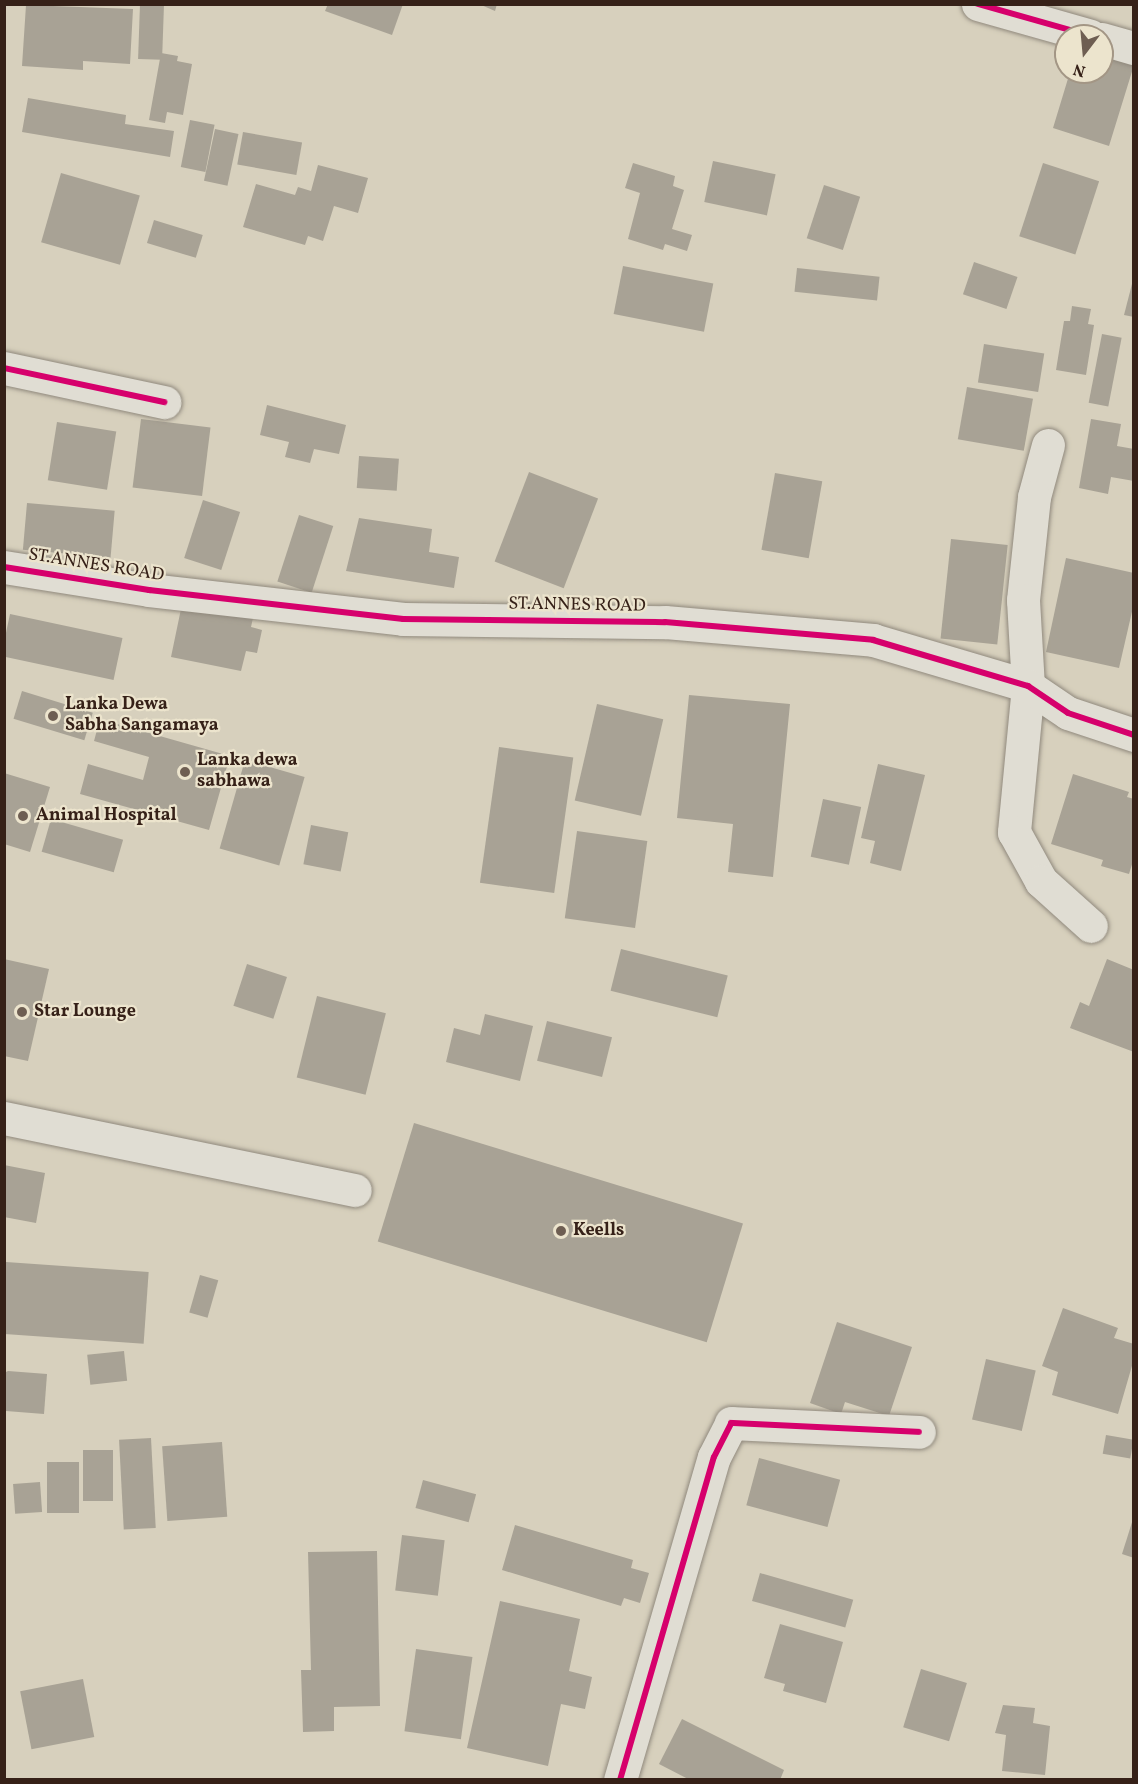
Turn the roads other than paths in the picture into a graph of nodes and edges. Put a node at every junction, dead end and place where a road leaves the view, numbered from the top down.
1 (978, 4) edge
2 (1054, 26) edge
3 (1114, 42) edge
4 (1134, 48) edge
5 (4, 368) edge
6 (164, 402) dead end
7 (1048, 445) dead end
8 (4, 567) edge
9 (1028, 686) junction
10 (1134, 735) edge
11 (1091, 926) dead end
12 (4, 1118) edge
13 (355, 1190) dead end
14 (919, 1432) dead end
15 (620, 1779) edge

1 - 2 street
3 - 4 street
5 - 6 street
7 - 9 street
8 - 9 street, ST.ANNES ROAD
9 - 10 street, ST.ANNES ROAD
9 - 11 street
12 - 13 street
14 - 15 street

